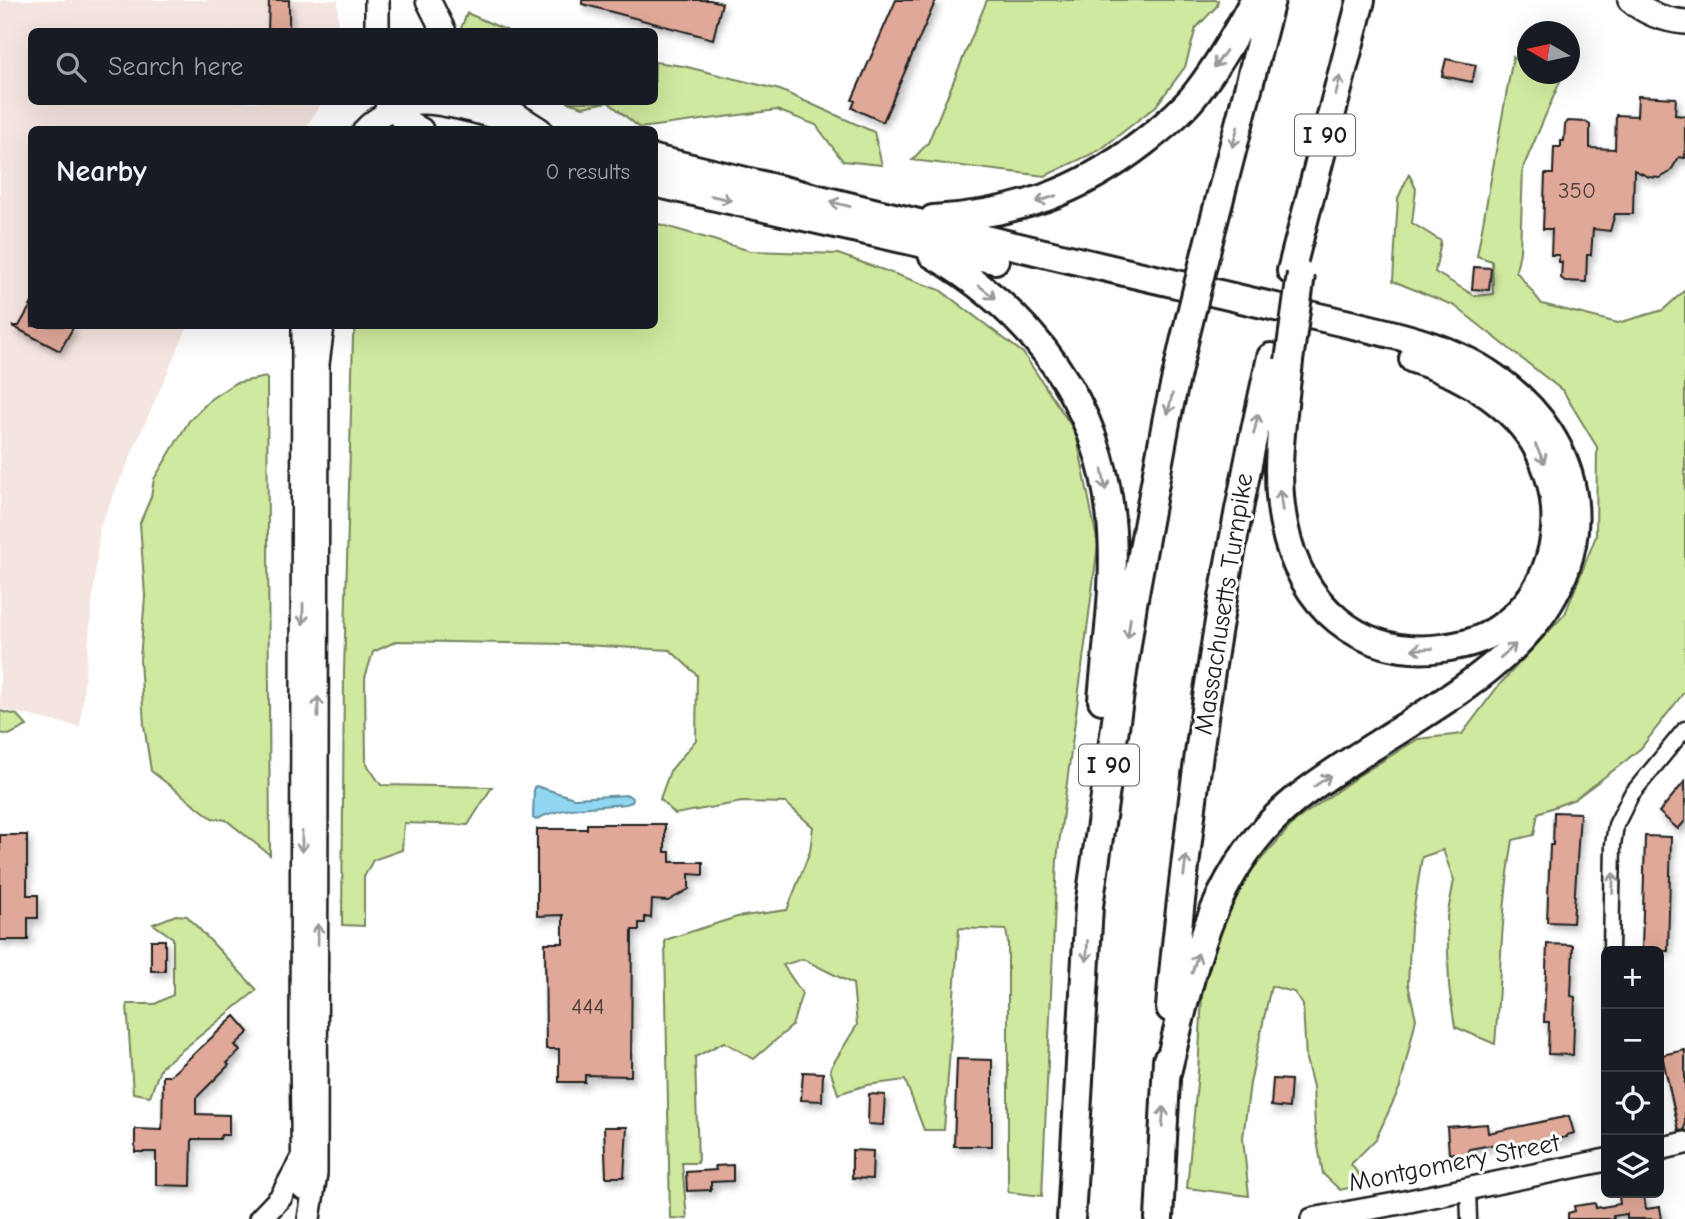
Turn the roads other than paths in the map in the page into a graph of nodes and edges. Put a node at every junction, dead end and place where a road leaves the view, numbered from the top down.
1 (377, 0) edge
2 (428, 0) edge
3 (1254, 0) edge
4 (1271, 0) edge
5 (1361, 0) edge
6 (1630, 0) edge
7 (1685, 22) edge
8 (377, 28) edge
9 (442, 28) edge
10 (439, 105) edge
11 (500, 105) edge
12 (390, 106) edge
13 (368, 126) edge
14 (414, 126) edge
15 (523, 126) edge
16 (531, 126) edge
17 (658, 160) edge
18 (658, 184) edge
19 (908, 231) junction
20 (303, 329) edge
21 (323, 329) edge
22 (1280, 359) junction
23 (1685, 729) edge
24 (1089, 906) junction
25 (1611, 946) edge
26 (1166, 1077) junction
27 (1685, 1143) edge
28 (1664, 1148) edge
29 (301, 1160) junction
30 (1601, 1161) edge
31 (1468, 1189) junction
32 (1072, 1209) edge
33 (260, 1219) edge
34 (307, 1219) edge
35 (1159, 1219) edge
36 (1312, 1219) edge
37 (1469, 1219) edge

1 - 8 main road
2 - 9 main road
3 -> 19 highway
4 -> 24 highway, I 90, bridge
22 -> 5 highway, I 90, bridge
6 - 7 main road
10 - 15 main road
11 - 16 main road
12 - 13 main road
12 - 14 main road
19 -> 17 highway
18 -> 19 highway
19 -> 22 highway
19 -> 24 highway
26 -> 19 highway
20 -> 29 main road
34 -> 21 main road
26 -> 22 highway, Massachusetts Turnpike
25 -> 23 street
24 -> 32 highway, I 90
35 -> 26 highway, Massachusetts Turnpike
27 - 28 main road
29 - 33 main road
29 - 34 main road
30 - 31 main road, Montgomery Street
31 - 36 main road, Montgomery Street
31 - 37 street

